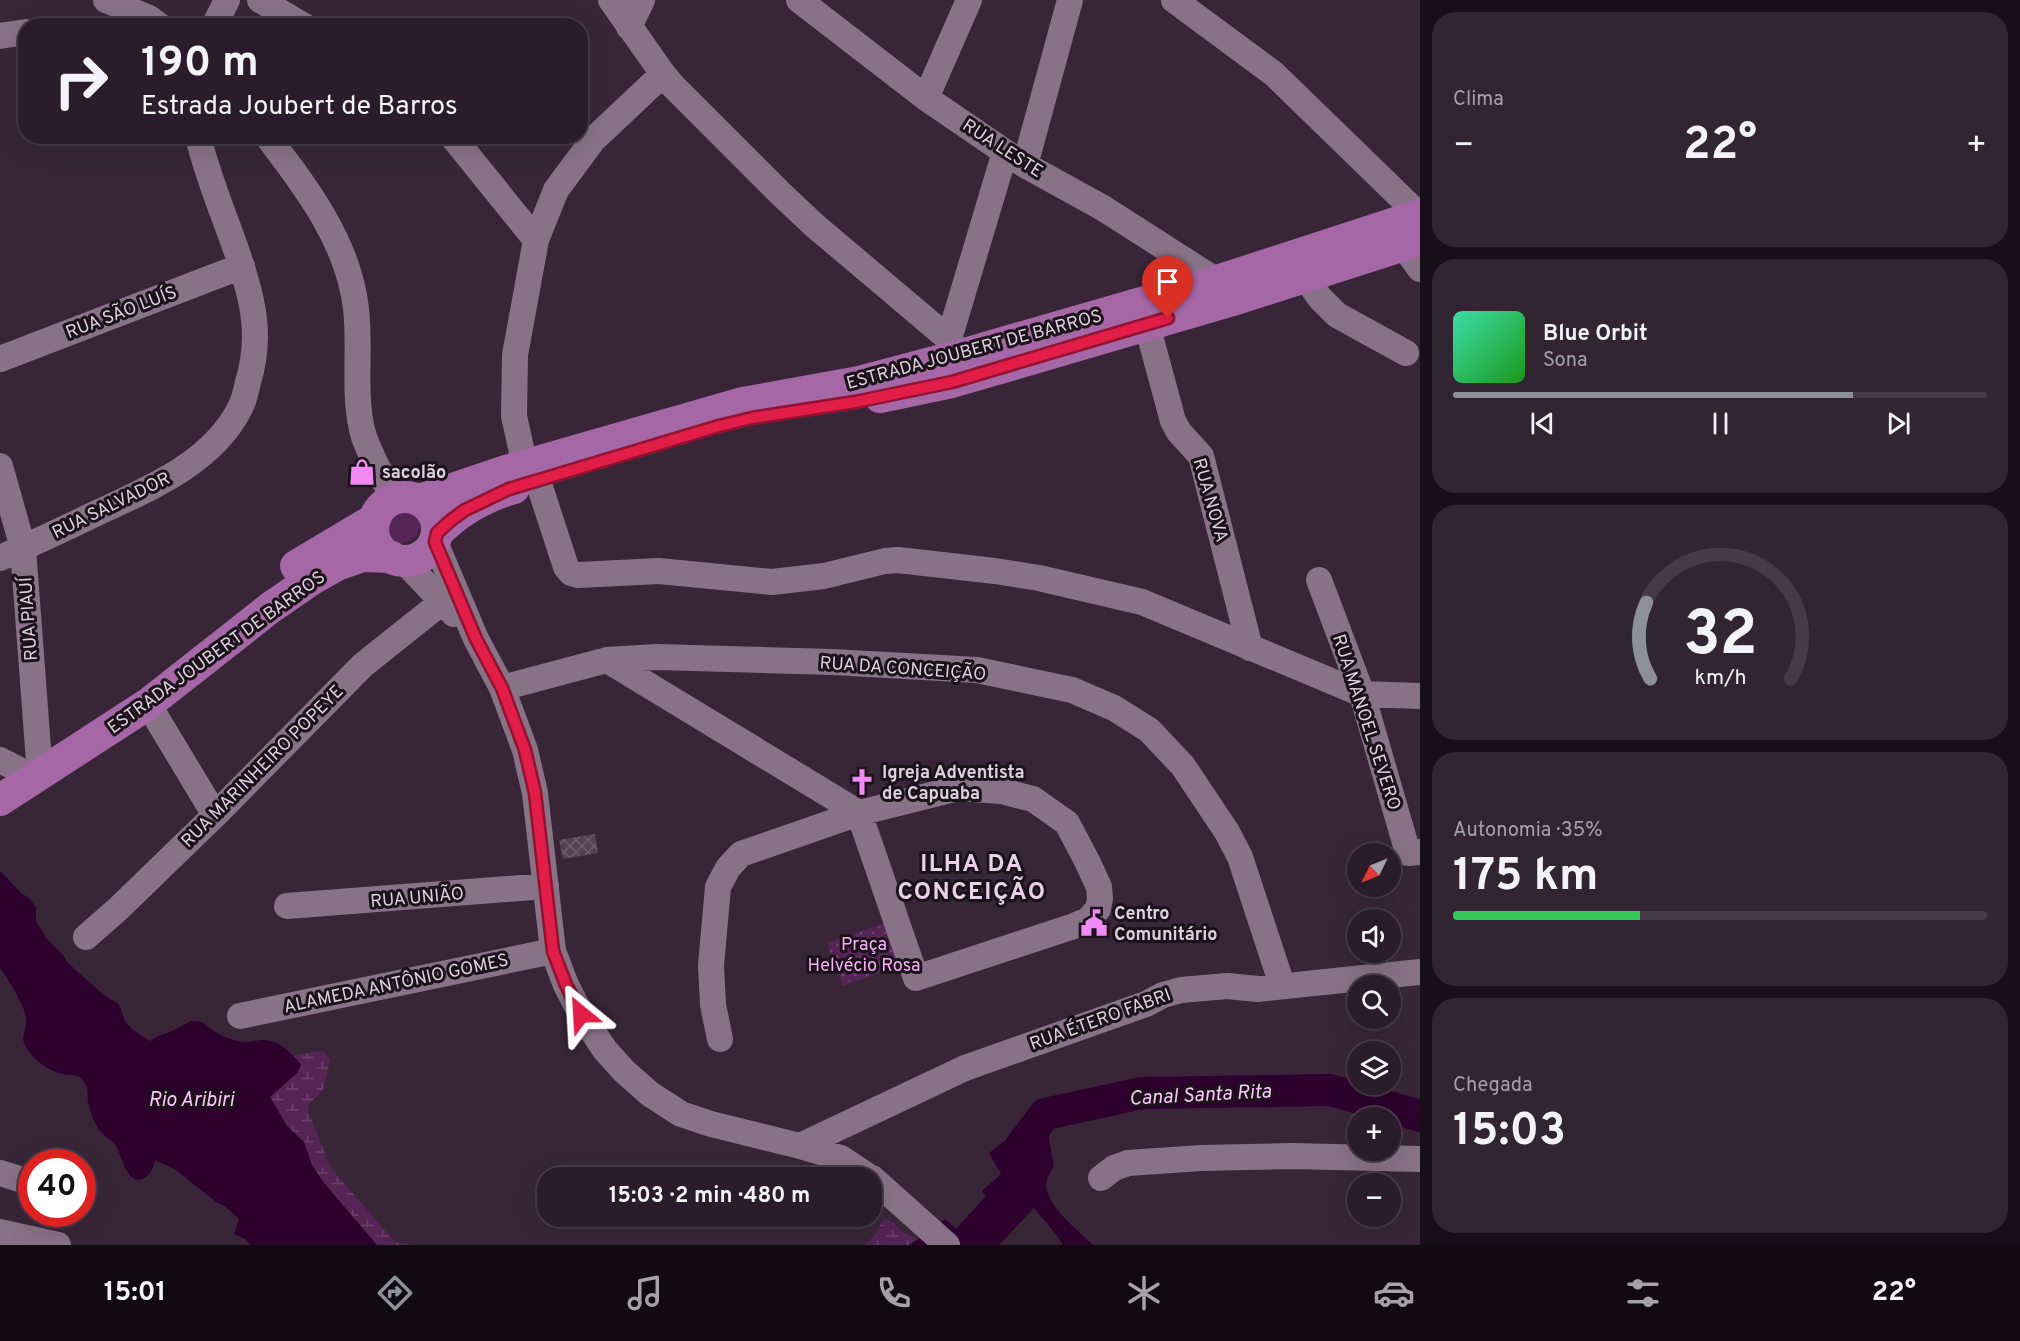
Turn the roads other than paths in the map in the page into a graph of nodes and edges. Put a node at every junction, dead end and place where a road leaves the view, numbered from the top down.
1 (106, 0) edge
2 (227, 0) edge
3 (260, 0) edge
4 (611, 0) edge
5 (642, 0) edge
6 (799, 0) edge
7 (969, 0) edge
8 (1070, 0) edge
9 (1174, 0) edge
10 (149, 18) edge
11 (218, 18) edge
12 (290, 18) edge
13 (629, 27) junction
14 (18, 33) edge
15 (0, 36) edge
16 (663, 74) junction
17 (926, 98) junction
18 (200, 144) edge
19 (273, 144) edge
20 (458, 144) edge
21 (1015, 159) junction
22 (1420, 215) edge
23 (536, 240) junction
24 (1414, 252) edge
25 (242, 266) junction
26 (1305, 277) junction
27 (1217, 281) junction
28 (1147, 325) junction
29 (955, 347) junction
30 (1406, 352) dead end
31 (0, 359) edge
32 (0, 466) edge
33 (532, 473) junction
34 (396, 506) junction
35 (436, 537) junction
36 (11, 553) edge
37 (398, 559) junction
38 (1320, 580) dead end
39 (442, 602) junction
40 (476, 639) junction
41 (1250, 648) junction
42 (607, 660) junction
43 (502, 688) junction
44 (1362, 694) junction
45 (1420, 696) edge
46 (148, 704) junction
47 (0, 759) edge
48 (41, 774) junction
49 (0, 800) edge
50 (859, 813) junction
51 (215, 815) junction
52 (1420, 852) edge
53 (546, 886) junction
54 (287, 906) dead end
55 (86, 937) dead end
56 (553, 951) junction
57 (1420, 972) edge
58 (1282, 985) junction
59 (240, 1016) dead end
60 (720, 1039) dead end
61 (800, 1146) junction
62 (1420, 1159) edge
63 (854, 1167) edge
64 (0, 1173) edge
65 (1101, 1178) dead end
66 (18, 1179) edge
67 (882, 1188) edge
68 (0, 1232) edge
69 (58, 1245) edge
70 (947, 1245) edge

1 - 10 street
2 - 11 street
3 - 12 street
4 - 13 street
5 - 13 street
6 - 17 street, RUA LESTE
7 - 17 street
8 - 21 street
9 - 22 street
13 - 16 street
14 - 15 street
16 - 23 street
16 - 29 street
17 - 21 street, RUA LESTE
18 - 25 street, RUA SALVADOR
19 - 34 street
20 - 23 street
21 - 27 street, RUA LESTE
21 - 29 street
22 - 27 main road, ESTRADA JOUBERT DE BARROS
23 - 33 street
24 - 26 main road, ESTRADA JOUBERT DE BARROS
25 - 31 street, RUA SÃO LUÍS
25 - 36 street, RUA SALVADOR
26 - 28 main road, ESTRADA JOUBERT DE BARROS
26 - 30 street
27 - 29 main road, ESTRADA JOUBERT DE BARROS
28 - 33 main road, ESTRADA JOUBERT DE BARROS
28 - 41 street, RUA NOVA
29 - 33 main road, ESTRADA JOUBERT DE BARROS
32 - 36 street, RUA PIAUÍ
33 - 34 main road, ESTRADA JOUBERT DE BARROS
33 - 35 main road, ESTRADA JOUBERT DE BARROS
33 - 41 street
34 - 35 main road
34 - 37 main road
34 - 48 main road, ESTRADA JOUBERT DE BARROS
35 - 37 main road
35 - 40 street
36 - 48 street, RUA PIAUÍ
37 - 39 street
37 - 46 main road, ESTRADA JOUBERT DE BARROS
38 - 44 street, RUA MANOEL SEVERO
39 - 40 street
39 - 51 street, RUA MARINHEIRO POPEYE
40 - 43 street
41 - 44 street
42 - 43 street, RUA DA CONCEIÇÃO
42 - 50 street
42 - 58 street, RUA DA CONCEIÇÃO
43 - 53 street
44 - 45 street
44 - 52 street, RUA MANOEL SEVERO
46 - 48 main road, ESTRADA JOUBERT DE BARROS
46 - 51 street
47 - 48 street
48 - 49 main road, ESTRADA JOUBERT DE BARROS
50 - 50 street
50 - 60 street
51 - 55 street, RUA MARINHEIRO POPEYE
53 - 54 street, RUA UNIÃO
53 - 56 street
56 - 59 street, ALAMEDA ANTÔNIO GOMES
56 - 61 street
57 - 58 street, RUA ÉTERO FABRI
58 - 61 street, RUA ÉTERO FABRI
61 - 63 street
62 - 65 street
64 - 66 street
67 - 70 street
68 - 69 street

